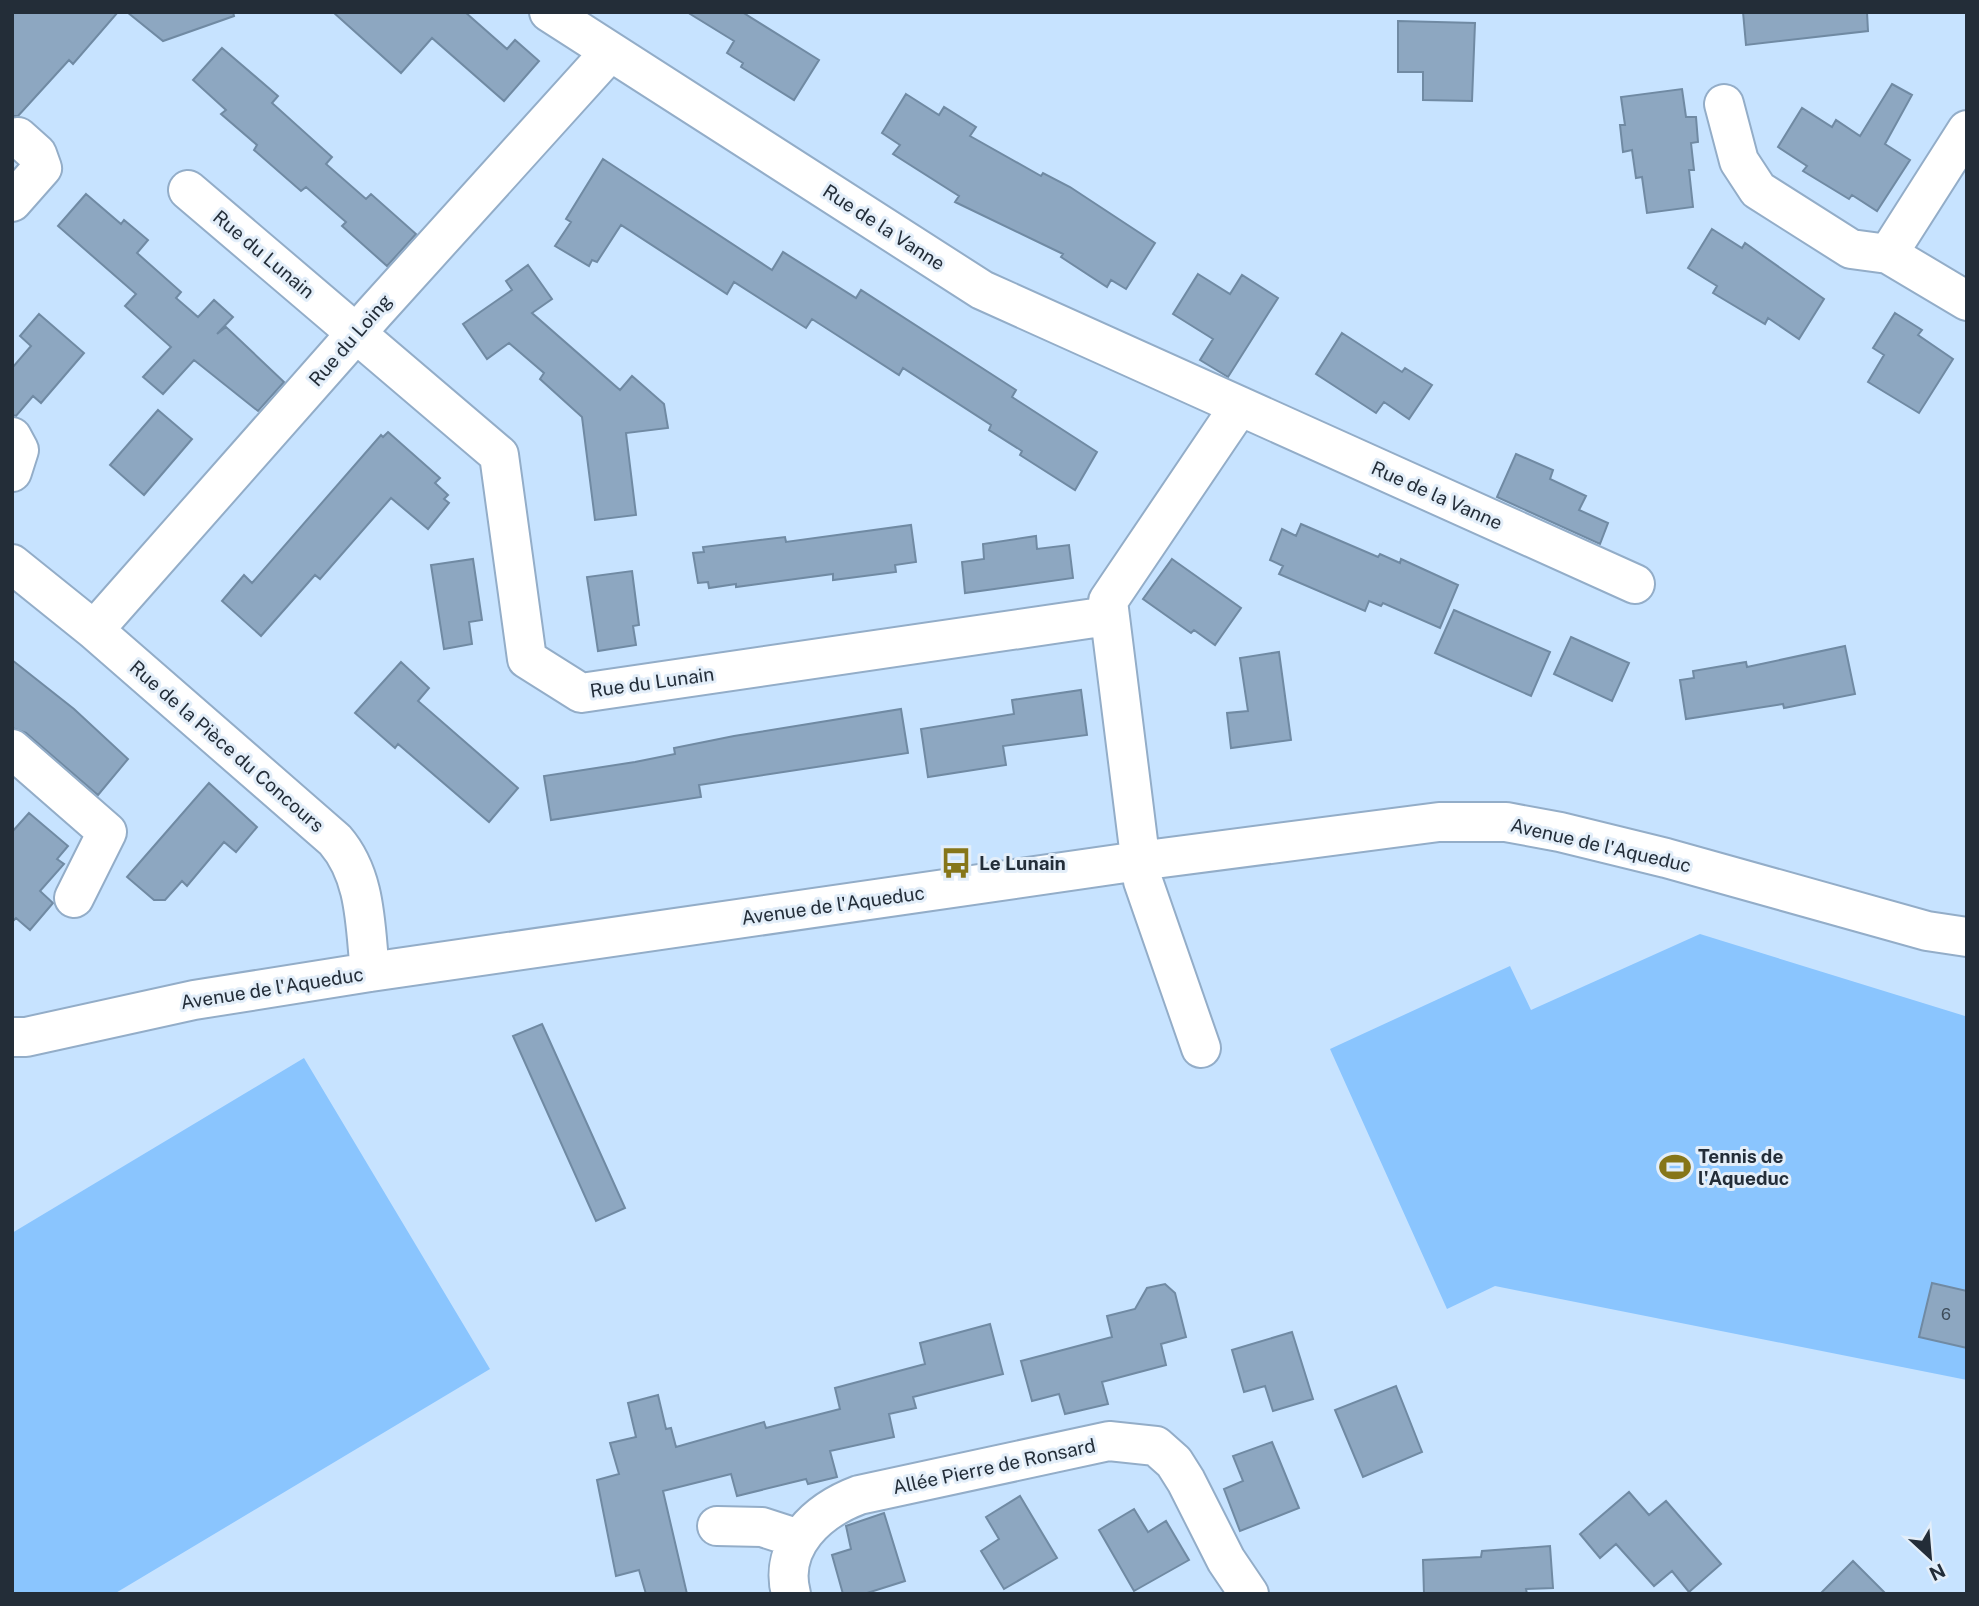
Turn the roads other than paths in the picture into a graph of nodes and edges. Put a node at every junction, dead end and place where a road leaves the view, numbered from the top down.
1 (549, 12) edge
2 (610, 52) junction
3 (1724, 104) dead end
4 (1967, 130) edge
5 (19, 136) dead end
6 (188, 190) dead end
7 (12, 202) edge
8 (1888, 254) junction
9 (1967, 301) edge
10 (356, 333) junction
11 (1239, 407) junction
12 (12, 437) edge
13 (12, 472) edge
14 (12, 564) edge
15 (1635, 584) dead end
16 (1108, 616) junction
17 (94, 630) junction
18 (12, 749) edge
19 (1139, 861) junction
20 (74, 898) dead end
21 (1967, 937) edge
22 (370, 972) junction
23 (17, 1040) edge
24 (1201, 1048) dead end
25 (717, 1526) dead end
26 (799, 1539) junction
27 (791, 1594) edge
28 (1249, 1594) edge

1 - 2 street, Rue de la Vanne
2 - 10 street, Rue du Loing
2 - 11 street, Rue de la Vanne
3 - 8 street
4 - 8 street
5 - 7 street
6 - 10 street, Rue du Lunain
8 - 9 street
10 - 16 street, Rue du Lunain
10 - 17 street, Rue du Loing
11 - 15 street, Rue de la Vanne
11 - 16 street
12 - 13 street
14 - 17 street, Rue de la Pièce du Concours
16 - 19 street
17 - 22 street, Rue de la Pièce du Concours
18 - 20 street
19 - 21 street, Avenue de l'Aqueduc
19 - 22 street, Avenue de l'Aqueduc
19 - 24 street
22 - 23 street, Avenue de l'Aqueduc
25 - 26 street
26 - 27 street, Allée Pierre de Ronsard
26 - 28 street, Allée Pierre de Ronsard

